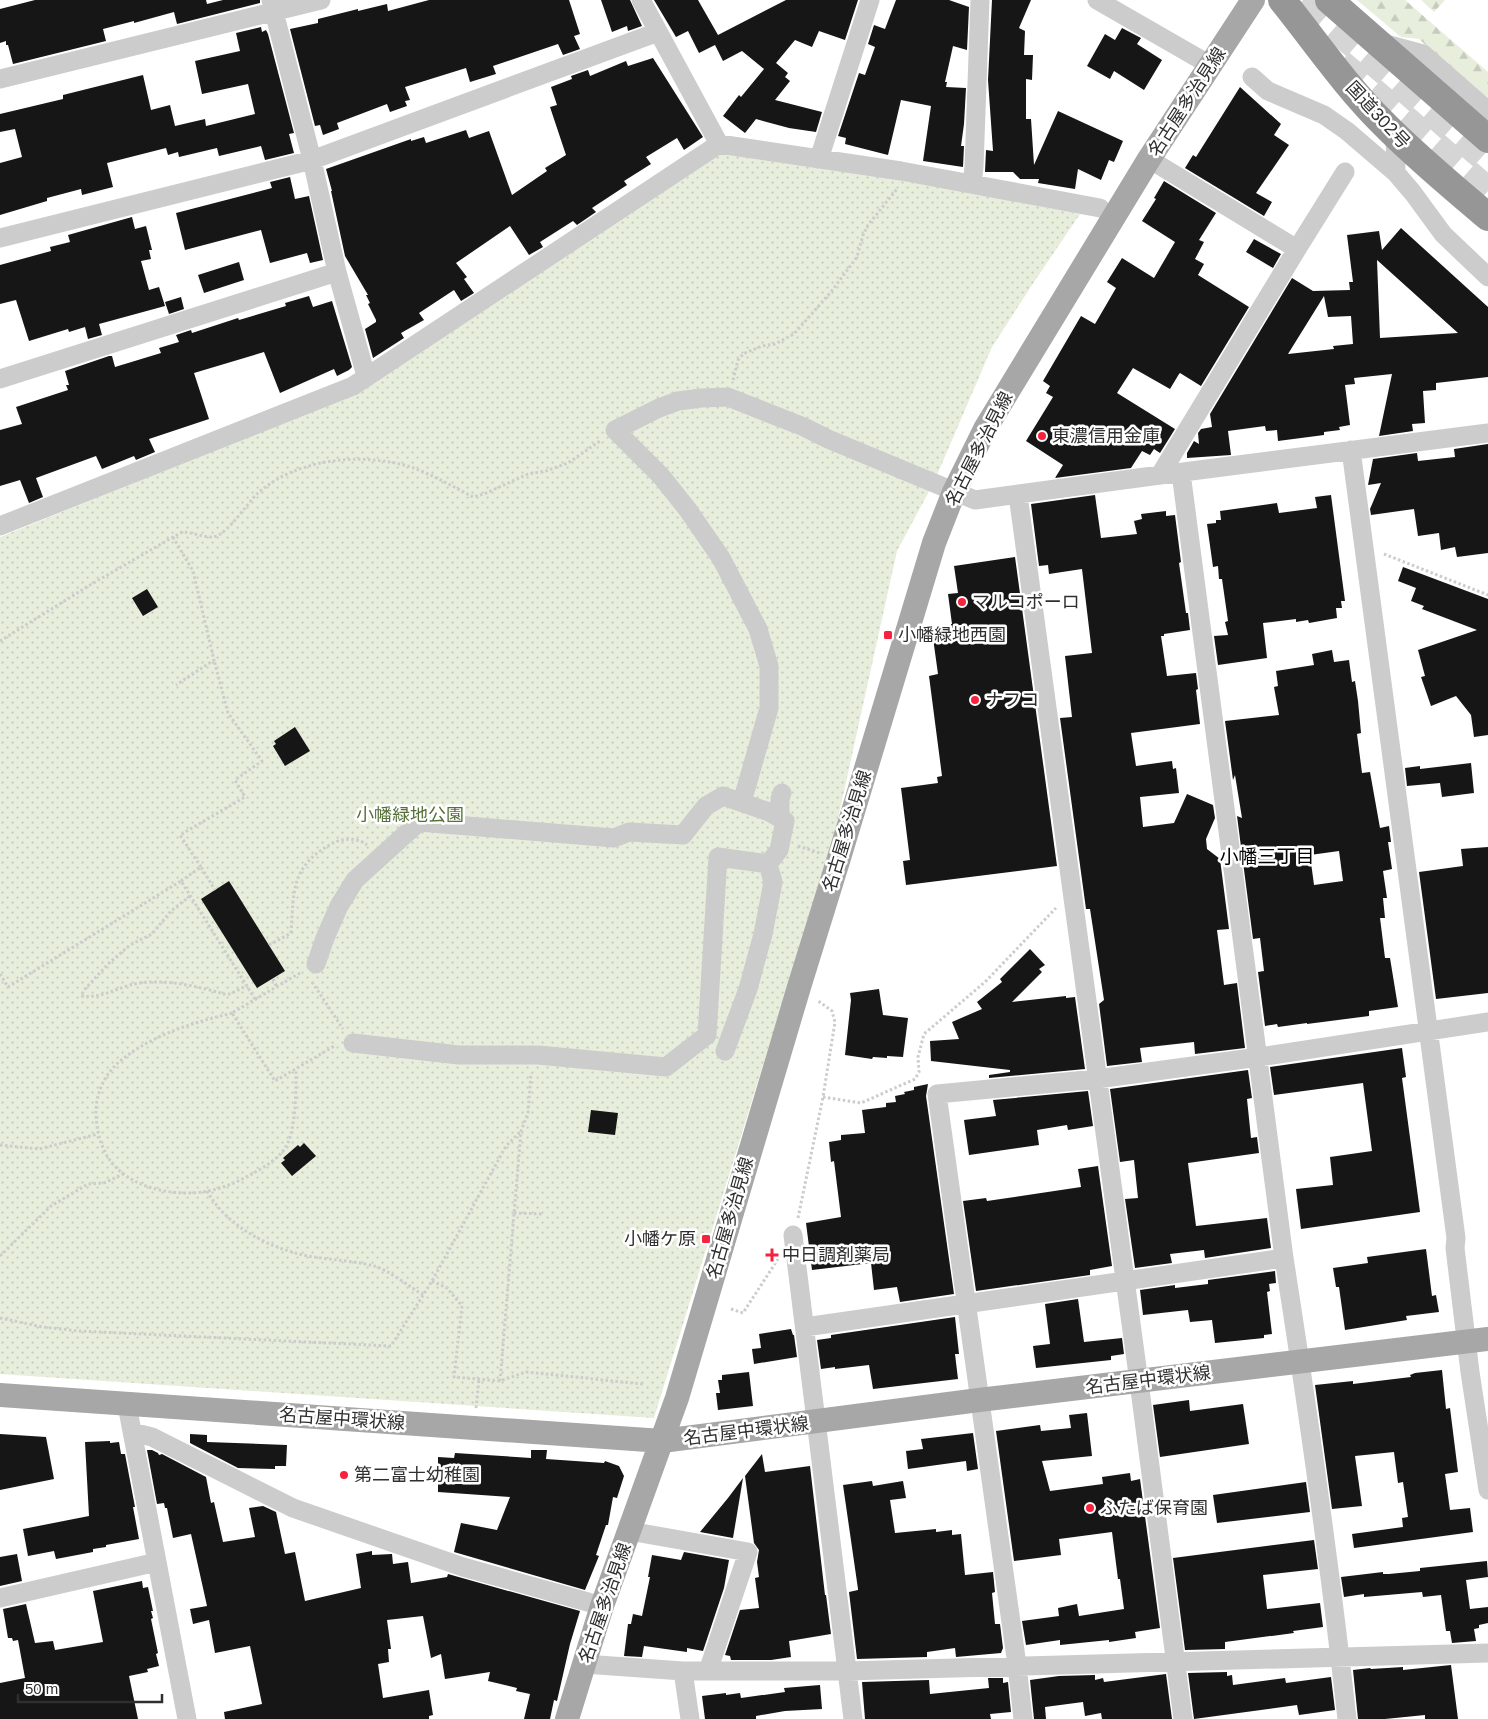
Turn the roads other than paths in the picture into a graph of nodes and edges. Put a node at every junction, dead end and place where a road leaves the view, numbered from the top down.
1 (321, 0) edge
2 (641, 0) edge
3 (870, 0) edge
4 (980, 0) edge
5 (1097, 0) edge
6 (1253, 0) edge
7 (1282, 0) edge
8 (1330, 0) edge
9 (272, 6) edge
10 (658, 32) junction
11 (1210, 65) junction
12 (1252, 77) dead end
13 (0, 79) edge
14 (1484, 127) edge
15 (1395, 135) junction
16 (719, 144) junction
17 (819, 158) junction
18 (1149, 159) junction
19 (312, 160) junction
20 (1345, 172) dead end
21 (1396, 173) junction
22 (972, 184) junction
23 (1100, 208) dead end
24 (1488, 217) edge
25 (0, 238) edge
26 (1297, 249) junction
27 (337, 272) junction
28 (1488, 277) edge
29 (366, 376) junction
30 (0, 379) edge
31 (1488, 433) edge
32 (1351, 450) junction
33 (1181, 473) junction
34 (1160, 474) junction
35 (954, 492) junction
36 (1018, 495) junction
37 (0, 526) edge
38 (782, 793) dead end
39 (742, 802) junction
40 (780, 818) junction
41 (768, 864) junction
42 (310, 967) road end
43 (1488, 1022) edge
44 (1429, 1031) junction
45 (351, 1040) road end
46 (726, 1051) dead end
47 (1259, 1057) junction
48 (1097, 1079) junction
49 (793, 1235) road end
50 (1284, 1258) junction
51 (1125, 1281) junction
52 (966, 1304) junction
53 (805, 1326) junction
54 (1477, 1341) edge
55 (1300, 1362) junction
56 (1139, 1382) junction
57 (0, 1395) edge
58 (979, 1400) junction
59 (127, 1405) junction
60 (817, 1422) junction
61 (132, 1432) junction
62 (662, 1441) junction
63 (1488, 1490) edge
64 (629, 1531) junction
65 (157, 1562) junction
66 (0, 1598) edge
67 (602, 1606) junction
68 (1488, 1653) edge
69 (1340, 1657) junction
70 (1175, 1663) junction
71 (584, 1664) junction
72 (1017, 1665) junction
73 (684, 1671) junction
74 (708, 1671) junction
75 (847, 1671) junction
76 (187, 1719) edge
77 (567, 1719) edge
78 (690, 1719) edge
79 (853, 1719) edge
80 (1023, 1719) edge
81 (1183, 1719) edge
82 (1347, 1719) edge

1 - 9 street
2 - 10 street
3 - 17 street
4 - 22 street
5 - 11 street
6 - 11 main road, 名古屋多治見線
7 - 15 highway, 国道302号
8 - 14 highway
9 - 13 street
9 - 19 street
10 - 16 street
10 - 19 street
11 - 18 main road, 名古屋多治見線
12 - 21 street
15 - 21 street
15 - 24 highway, 国道302号
16 - 17 street
16 - 29 street
17 - 22 street
18 - 26 street
18 - 35 main road, 名古屋多治見線
19 - 25 street
19 - 27 street
20 - 26 street
21 - 28 street
22 - 23 street
26 - 34 street
27 - 29 street
27 - 30 street
29 - 37 street
31 - 32 street
32 - 33 street
32 - 44 street
33 - 34 street
33 - 47 street
34 - 36 street
35 - 36 street
35 - 39 street
35 - 62 main road, 名古屋多治見線
36 - 48 street
38 - 40 street
39 - 40 street
39 - 42 street
40 - 41 street
41 - 45 street
41 - 46 street
43 - 44 street
44 - 47 street
44 - 54 street
47 - 48 street
47 - 50 street
48 - 51 street
48 - 52 street
49 - 53 street
50 - 51 street
50 - 55 street
51 - 52 street
51 - 56 street
52 - 53 street
52 - 58 street
53 - 60 street
54 - 55 main road, 名古屋中環状線
54 - 63 street
55 - 56 main road, 名古屋中環状線
55 - 69 street
56 - 58 main road, 名古屋中環状線
56 - 70 street
57 - 59 main road, 名古屋中環状線
58 - 60 main road, 名古屋中環状線
58 - 72 street
59 - 61 street
59 - 62 main road, 名古屋中環状線
60 - 62 main road, 名古屋中環状線
60 - 75 street
61 - 65 street
61 - 67 street
62 - 64 main road, 名古屋多治見線
64 - 67 main road, 名古屋多治見線
64 - 74 street
65 - 66 street
65 - 76 street
67 - 71 main road, 名古屋多治見線
68 - 69 street
69 - 70 street
69 - 82 street
70 - 72 street
70 - 81 street
71 - 73 street
71 - 77 main road, 名古屋多治見線
72 - 75 street
72 - 80 street
73 - 74 street
73 - 78 street
74 - 75 street
75 - 79 street

